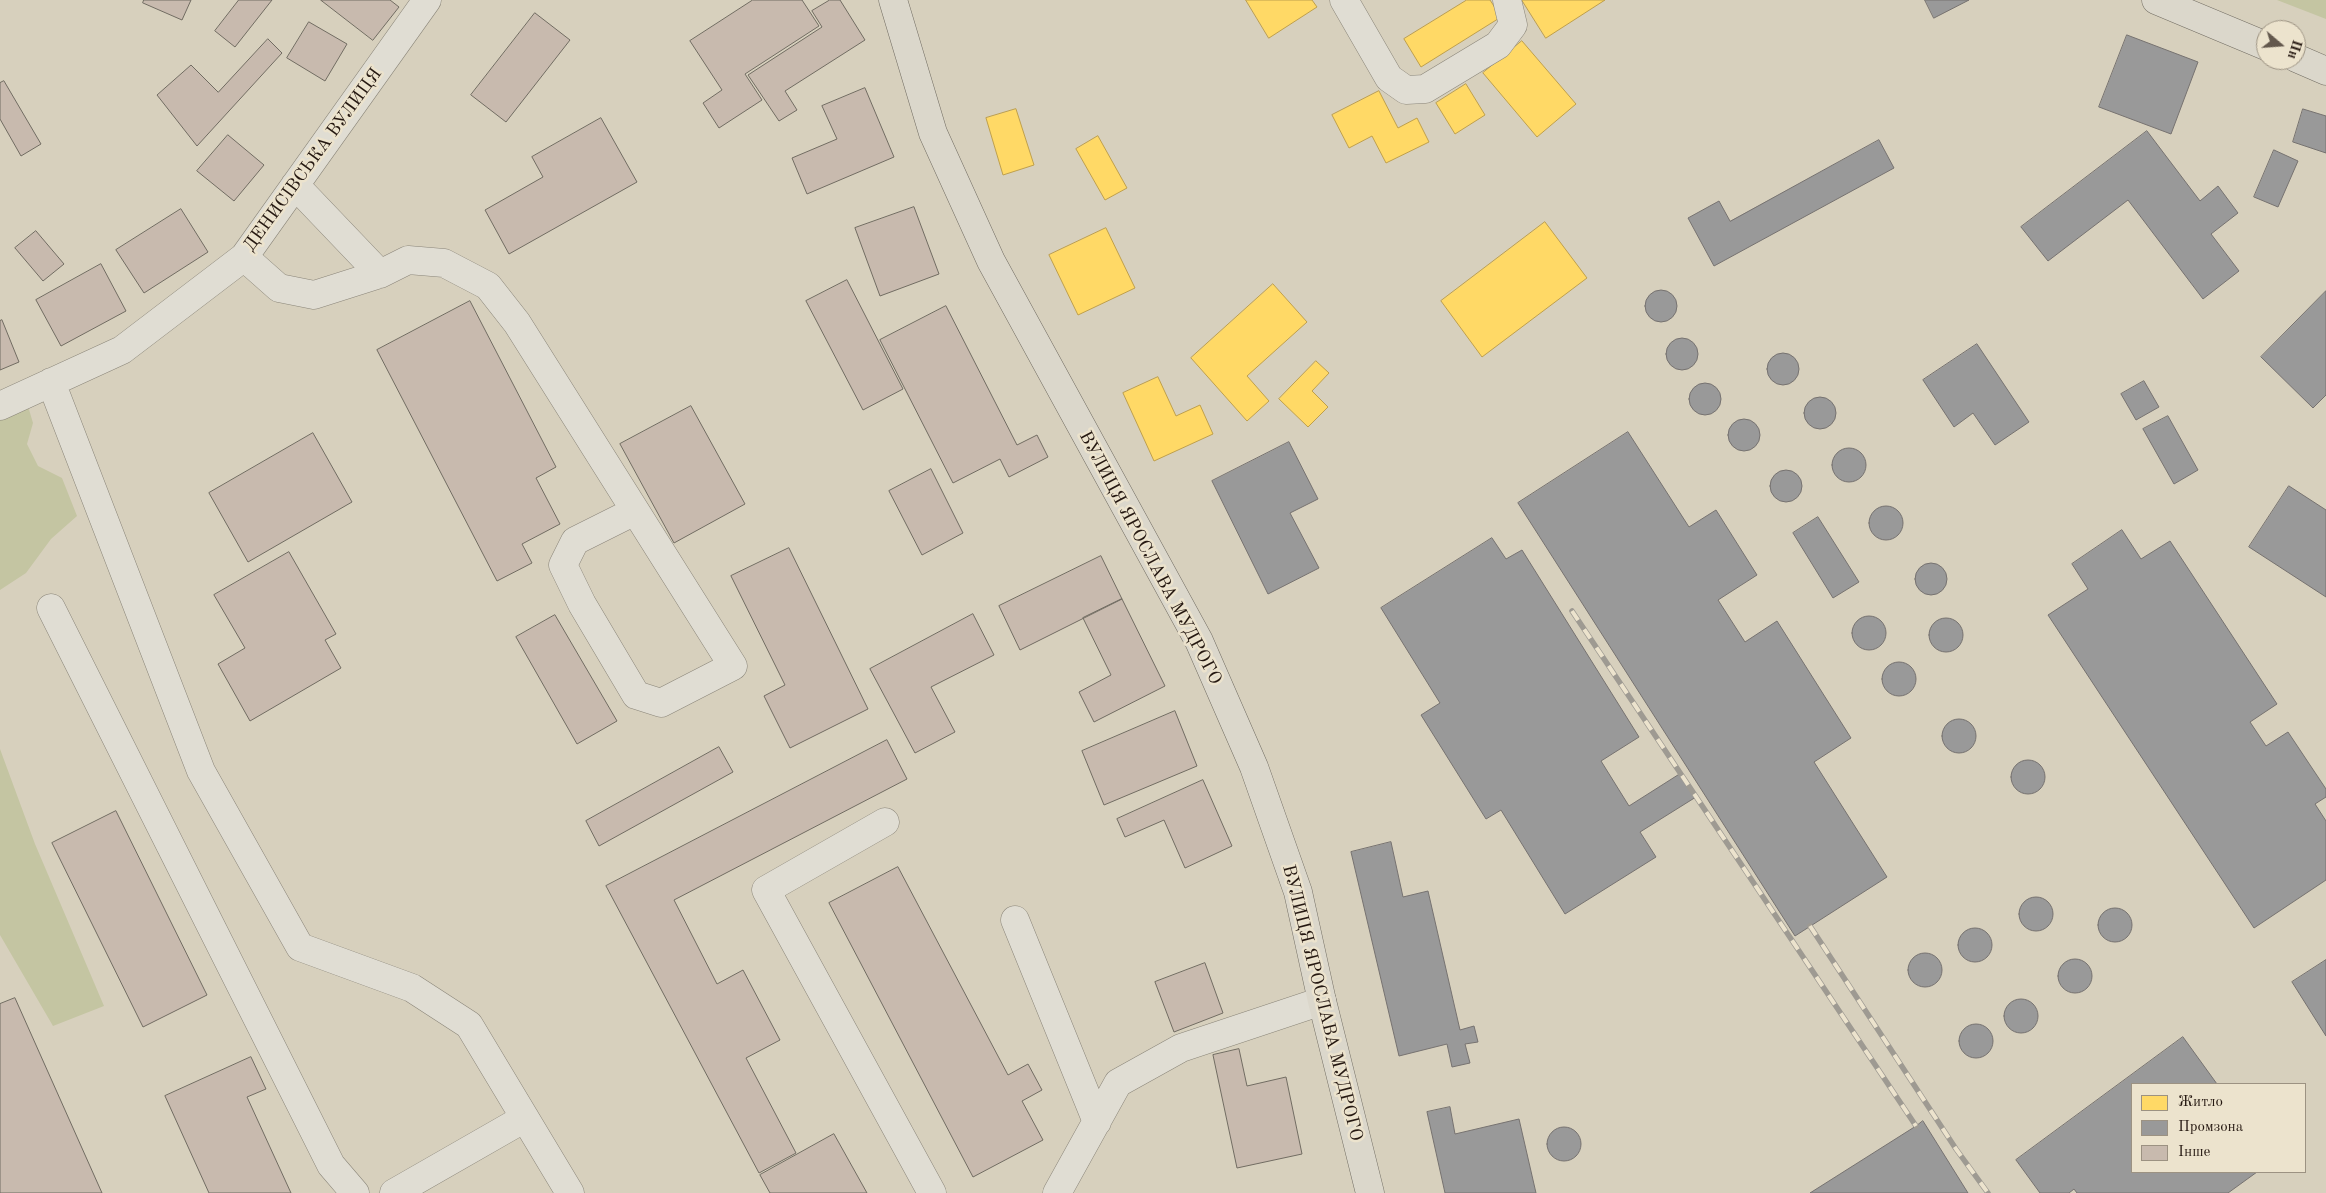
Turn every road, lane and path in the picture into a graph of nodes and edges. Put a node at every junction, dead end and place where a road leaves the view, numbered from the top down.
1 (893, 0) edge
2 (1344, 0) edge
3 (1507, 0) edge
4 (2156, 0) edge
5 (424, 1) edge
6 (2256, 42) edge
7 (2306, 62) edge
8 (2326, 70) edge
9 (295, 185) junction
10 (244, 257) junction
11 (380, 274) junction
12 (51, 382) junction
13 (0, 406) edge
14 (635, 511) junction
15 (51, 608) dead end
16 (885, 822) dead end
17 (1015, 920) dead end
18 (1322, 1000) junction
19 (525, 1118) junction
20 (1097, 1122) junction
21 (355, 1193) edge
22 (394, 1193) edge
23 (570, 1193) edge
24 (932, 1193) edge
25 (1057, 1193) edge
26 (1370, 1193) edge

1 - 18 main road, ВУЛИЦЯ ЯРОСЛАВА МУДРОГО
2 - 3 street
4 - 6 main road
5 - 9 street, ДЕНИСІВСЬКА ВУЛИЦЯ
7 - 8 main road
9 - 10 street, ДЕНИСІВСЬКА ВУЛИЦЯ
9 - 11 street
10 - 11 street
10 - 12 street, ДЕНИСІВСЬКА ВУЛИЦЯ
11 - 14 street
12 - 13 street, ДЕНИСІВСЬКА ВУЛИЦЯ
12 - 19 street
14 - 14 street
15 - 21 street
16 - 24 street
17 - 20 street
18 - 20 street
18 - 26 main road, ВУЛИЦЯ ЯРОСЛАВА МУДРОГО
19 - 22 street
19 - 23 street
20 - 25 street

